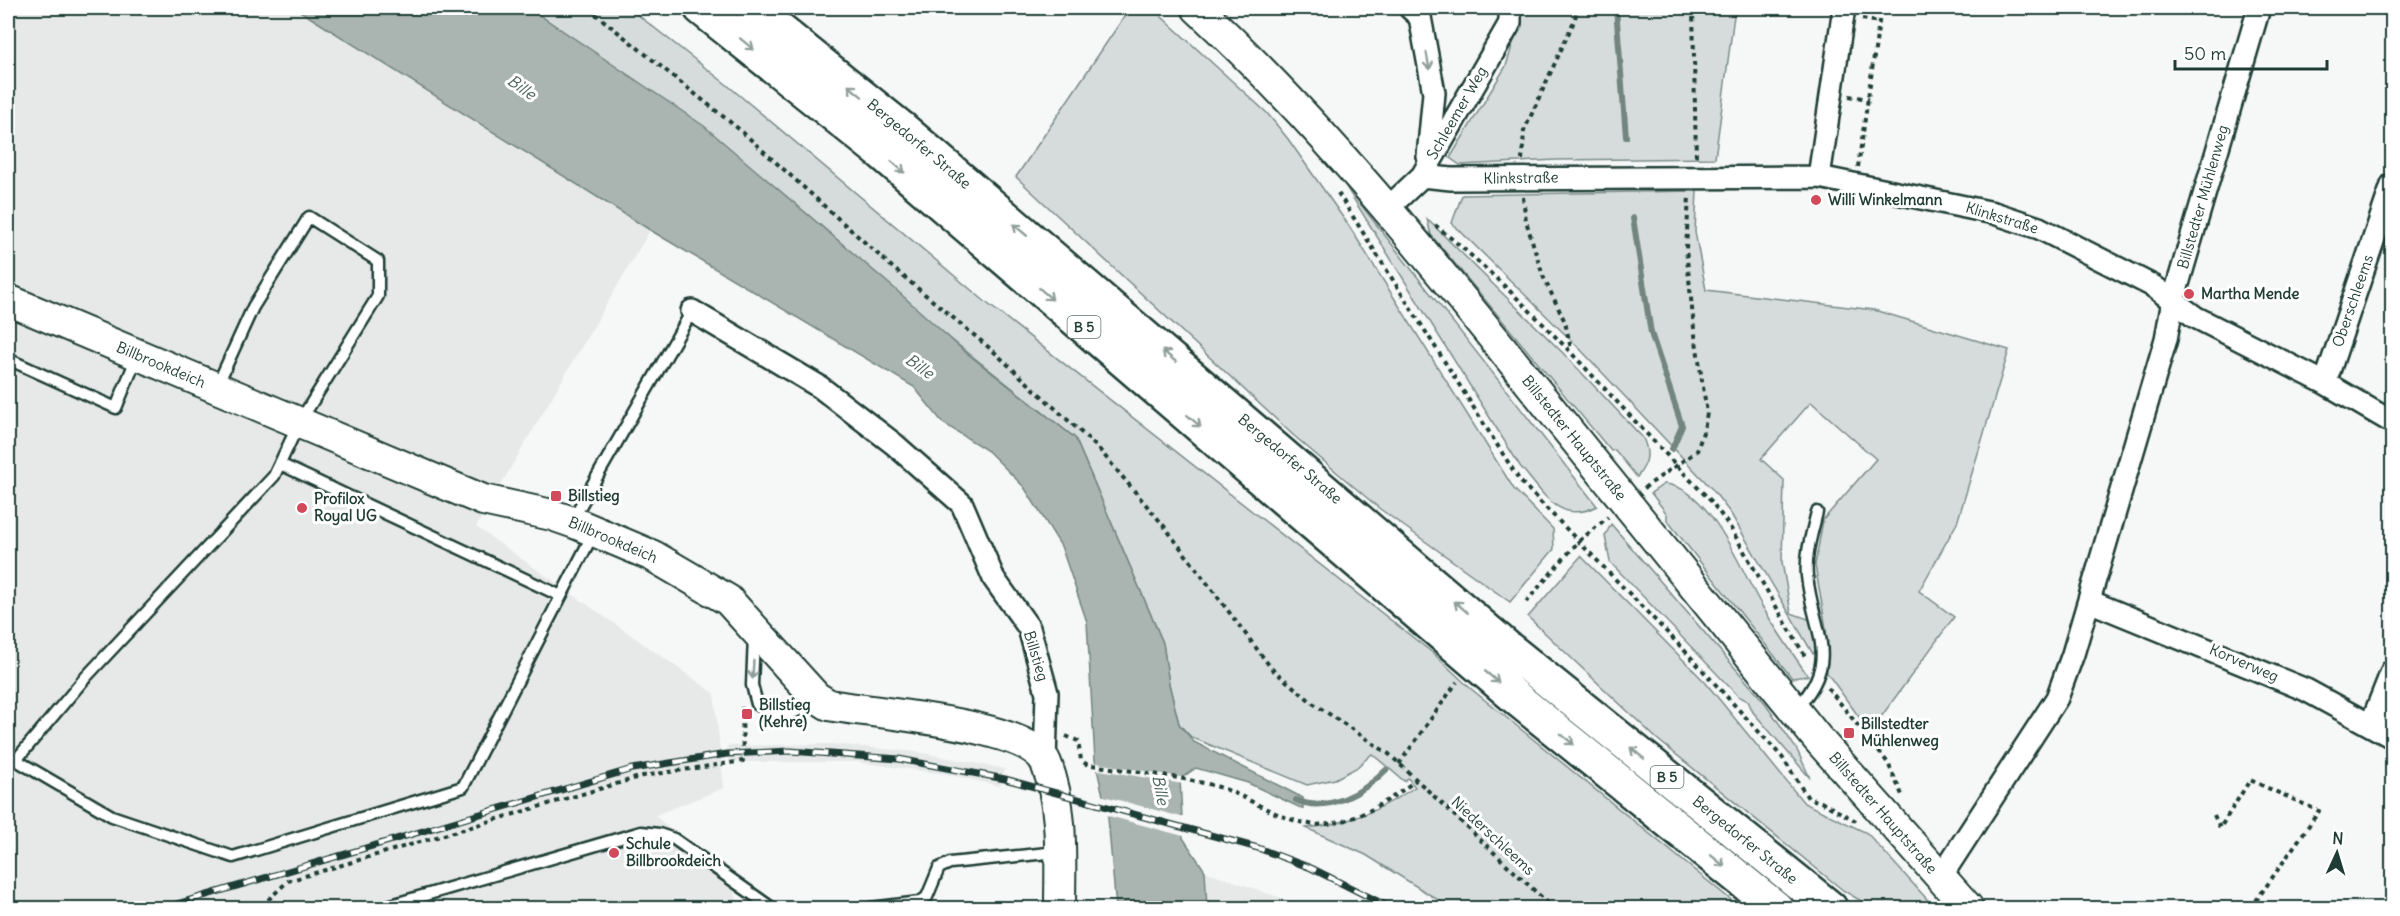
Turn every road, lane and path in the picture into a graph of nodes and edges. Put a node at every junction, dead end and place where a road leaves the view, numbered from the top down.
1 (588, 8) edge
2 (701, 8) edge
3 (752, 8) edge
4 (1197, 8) edge
5 (1410, 8) edge
6 (1510, 8) edge
7 (1693, 8) edge
8 (1844, 8) edge
9 (1881, 8) edge
10 (2259, 8) edge
11 (1425, 169) junction
12 (1690, 176) junction
13 (1819, 177) junction
14 (1855, 184) junction
15 (2392, 186) edge
16 (1386, 210) junction
17 (1350, 212) dead end
18 (1427, 219) dead end
19 (8, 300) edge
20 (2173, 301) junction
21 (692, 311) joint
22 (138, 355) junction
23 (8, 359) edge
24 (2325, 383) junction
25 (216, 388) junction
26 (2392, 422) edge
27 (299, 423) junction
28 (280, 464) junction
29 (1675, 464) junction
30 (1817, 512) dead end
31 (586, 520) junction
32 (1578, 542) junction
33 (561, 596) junction
34 (2090, 601) junction
35 (1526, 602) dead end
36 (755, 628) junction
37 (2392, 671) edge
38 (1819, 677) junction
39 (1457, 682) dead end
40 (816, 697) junction
41 (757, 704) junction
42 (1795, 710) junction
43 (2371, 724) junction
44 (1048, 730) junction
45 (2392, 737) edge
46 (1873, 744) dead end
47 (1045, 761) junction
48 (1399, 764) junction
49 (1416, 780) junction
50 (1796, 783) dead end
51 (2214, 815) dead end
52 (1060, 852) junction
53 (1940, 878) junction
54 (264, 909) edge
55 (381, 909) edge
56 (772, 909) edge
57 (870, 909) edge
58 (1060, 909) edge
59 (1553, 909) edge
60 (1776, 909) edge
61 (1830, 909) edge
62 (1968, 909) edge
63 (2251, 909) edge

1 - 48 path, Niederschleems
2 -> 60 highway, Bergedorfer Straße / B 5
61 -> 3 highway, Bergedorfer Straße / B 5
4 - 16 street, Billstedter Hauptstraße
5 -> 11 street
6 - 11 street, Schleemer Weg
7 - 12 path
8 - 13 street
9 - 14 path
10 - 20 street, Billstedter Mühlenweg
11 - 12 street, Klinkstraße
11 - 16 street, Schleemer Weg
12 - 13 street, Klinkstraße
12 - 29 path
13 - 14 street, Klinkstraße
14 - 20 street, Klinkstraße
15 - 24 street, Oberschleems
16 - 42 street, Billstedter Hauptstraße
17 - 32 path
18 - 29 path
19 - 22 street, Billbrookdeich
20 - 24 street, Klinkstraße
20 - 34 street, Billstedter Mühlenweg
21 - 31 lane
21 - 44 street, Billstieg
22 - 23 lane
22 - 25 street, Billbrookdeich
24 - 26 street, Klinkstraße
25 - 27 street, Billbrookdeich
25 - 27 lane
27 - 28 lane
27 - 31 street, Billbrookdeich
28 - 33 lane
28 - 33 lane
29 - 38 path
30 - 38 lane
31 - 33 lane
31 - 36 street, Billbrookdeich
32 - 35 path
32 - 50 path
34 - 43 street, Korverweg
34 - 53 street, Billstedter Mühlenweg
36 - 40 street, Billbrookdeich
36 -> 41 lane
37 - 43 street
38 - 42 lane
38 - 46 path
39 - 48 path
40 - 41 lane
40 - 47 street, Billbrookdeich
41 - 54 path
42 - 53 street, Billstedter Hauptstraße
43 - 45 street, Korverweg
44 - 47 street, Billstieg
44 - 49 path
47 - 52 street
48 - 49 path, Niederschleems
49 - 59 path, Niederschleems
51 - 63 path
52 - 57 lane
52 - 58 street
53 - 62 street, Billstedter Hauptstraße
55 - 56 lane

